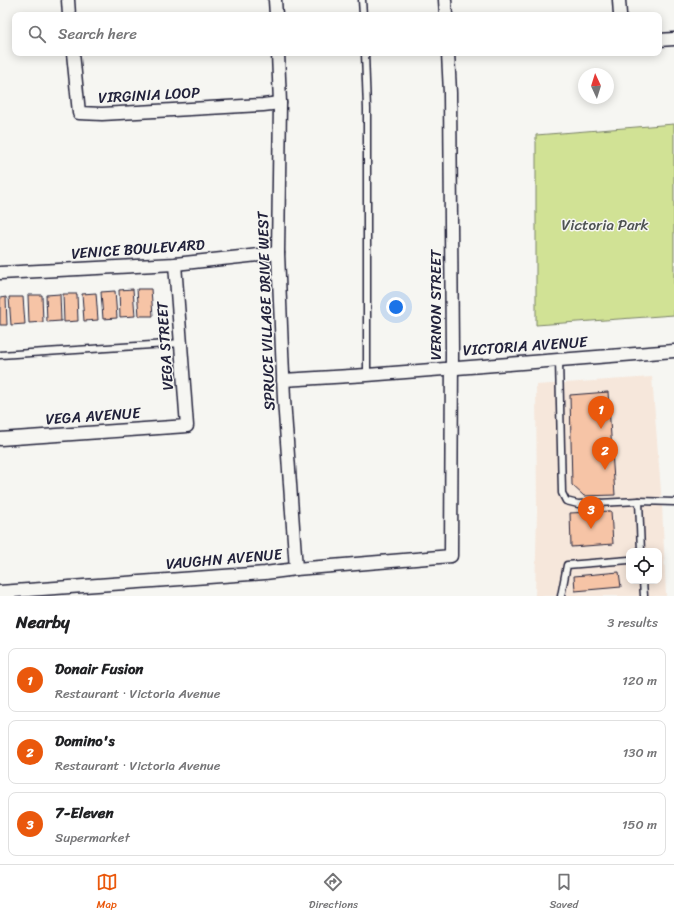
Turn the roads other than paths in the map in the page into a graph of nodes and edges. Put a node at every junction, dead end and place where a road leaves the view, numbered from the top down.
1 (68, 0) edge
2 (275, 0) edge
3 (362, 0) edge
4 (445, 0) edge
5 (619, 0) edge
6 (69, 12) edge
7 (276, 12) edge
8 (363, 12) edge
9 (446, 12) edge
10 (620, 12) edge
11 (674, 39) edge
12 (662, 40) edge
13 (73, 56) edge
14 (278, 56) edge
15 (365, 56) edge
16 (448, 56) edge
17 (280, 103) junction
18 (278, 253) junction
19 (175, 264) junction
20 (0, 273) edge
21 (182, 343) junction
22 (674, 351) edge
23 (0, 355) edge
24 (559, 360) junction
25 (452, 368) junction
26 (367, 375) junction
27 (283, 380) junction
28 (187, 426) joint
29 (0, 438) edge
30 (639, 501) junction
31 (674, 502) edge
32 (641, 548) edge
33 (451, 556) joint
34 (626, 560) edge
35 (296, 569) junction
36 (643, 584) edge
37 (0, 592) edge
38 (561, 596) edge
39 (644, 596) edge

1 - 6 street
2 - 7 street
3 - 8 lane
4 - 9 street
5 - 10 street
11 - 12 street
13 - 17 street, VIRGINIA LOOP
14 - 17 street, SPRUCE VILLAGE DRIVE WEST
15 - 26 lane
16 - 25 street, VERNON STREET
17 - 18 street, SPRUCE VILLAGE DRIVE WEST
18 - 19 street, VENICE BOULEVARD
18 - 27 street, SPRUCE VILLAGE DRIVE WEST
19 - 20 street, VENICE BOULEVARD
19 - 21 street, VEGA STREET
21 - 23 lane
21 - 28 street, VEGA STREET
22 - 24 street, VICTORIA AVENUE
24 - 25 street, VICTORIA AVENUE
24 - 30 lane
25 - 26 street, VICTORIA AVENUE
25 - 33 street, VERNON STREET
26 - 27 street, VICTORIA AVENUE
27 - 35 street, SPRUCE VILLAGE DRIVE WEST
28 - 29 street, VEGA AVENUE
30 - 31 lane
30 - 32 lane
33 - 35 street, VAUGHN AVENUE
34 - 38 lane
35 - 37 street, VAUGHN AVENUE
36 - 39 lane

